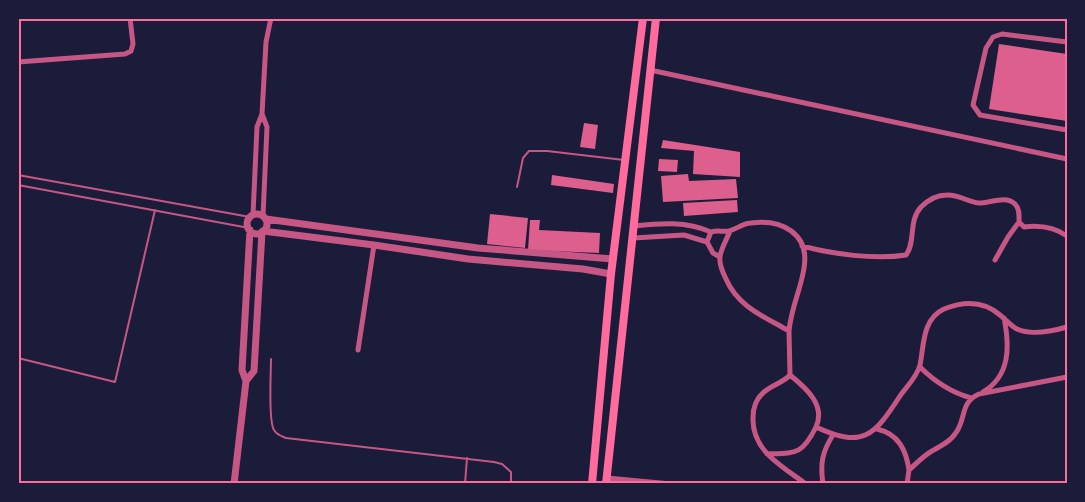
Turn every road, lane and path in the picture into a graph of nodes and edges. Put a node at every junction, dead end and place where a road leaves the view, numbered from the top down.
1 (130, 18) edge
2 (271, 18) edge
3 (643, 18) edge
4 (656, 18) edge
5 (1059, 18) edge
6 (1067, 19) edge
7 (1067, 42) edge
8 (18, 62) edge
9 (650, 70) junction
10 (262, 114) junction
11 (1067, 130) edge
12 (1067, 159) edge
13 (626, 161) junction
14 (18, 175) edge
15 (18, 185) edge
16 (517, 187) dead end
17 (254, 203) junction
18 (265, 204) junction
19 (155, 210) junction
20 (251, 216) junction
21 (265, 217) junction
22 (1019, 222) junction
23 (634, 226) junction
24 (250, 229) junction
25 (730, 231) junction
26 (263, 232) junction
27 (711, 232) junction
28 (393, 236) junction
29 (1067, 236) edge
30 (633, 238) junction
31 (707, 242) junction
32 (374, 244) junction
33 (802, 246) junction
34 (392, 248) junction
35 (478, 248) junction
36 (720, 257) junction
37 (613, 259) junction
38 (476, 260) junction
39 (995, 260) dead end
40 (611, 274) junction
41 (1004, 318) junction
42 (1067, 327) edge
43 (789, 331) junction
44 (358, 350) dead end
45 (18, 358) edge
46 (271, 359) dead end
47 (920, 367) junction
48 (790, 375) junction
49 (1067, 377) edge
50 (246, 381) junction
51 (978, 394) junction
52 (971, 398) junction
53 (816, 427) junction
54 (877, 429) junction
55 (833, 435) junction
56 (767, 454) junction
57 (467, 458) junction
58 (909, 470) junction
59 (607, 481) edge
60 (621, 482) edge
61 (234, 484) edge
62 (465, 484) edge
63 (511, 484) edge
64 (592, 484) edge
65 (671, 484) edge
66 (806, 484) edge
67 (823, 484) edge
68 (907, 484) edge

1 - 8 street
2 - 10 street
3 - 13 main road
4 - 9 main road
5 - 6 street
7 - 11 street
9 - 12 street
9 - 23 main road
10 - 17 street
10 - 18 street
13 - 16 lane
13 - 37 main road
14 - 20 lane
15 - 19 lane
17 - 18 street
17 - 20 street
18 - 21 street
19 - 24 lane
19 - 45 lane
20 - 21 street
20 - 24 street
21 - 26 street
21 - 28 street
22 - 29 street
22 - 33 street
22 - 39 street
23 - 27 street
23 - 30 main road
24 - 26 street
24 - 50 street
25 - 27 street
25 - 33 street
25 - 36 street
26 - 32 street
26 - 50 street
27 - 31 street
28 - 34 street
28 - 35 street
30 - 31 street
30 - 59 main road
31 - 36 street
32 - 34 street
32 - 44 street
33 - 43 street
34 - 38 street
35 - 37 street
35 - 38 street
36 - 43 street
37 - 40 main road
38 - 40 street
40 - 64 main road
41 - 42 street
41 - 47 street
41 - 51 street
43 - 48 street
46 - 57 lane
47 - 52 street
47 - 54 street
48 - 53 street
48 - 56 street
49 - 51 street
50 - 61 street
51 - 52 street
52 - 58 street
53 - 55 street
53 - 56 street
54 - 55 street
54 - 58 street
55 - 67 street
56 - 66 street
57 - 62 lane
57 - 63 lane
58 - 68 street
59 - 60 street
60 - 65 street

